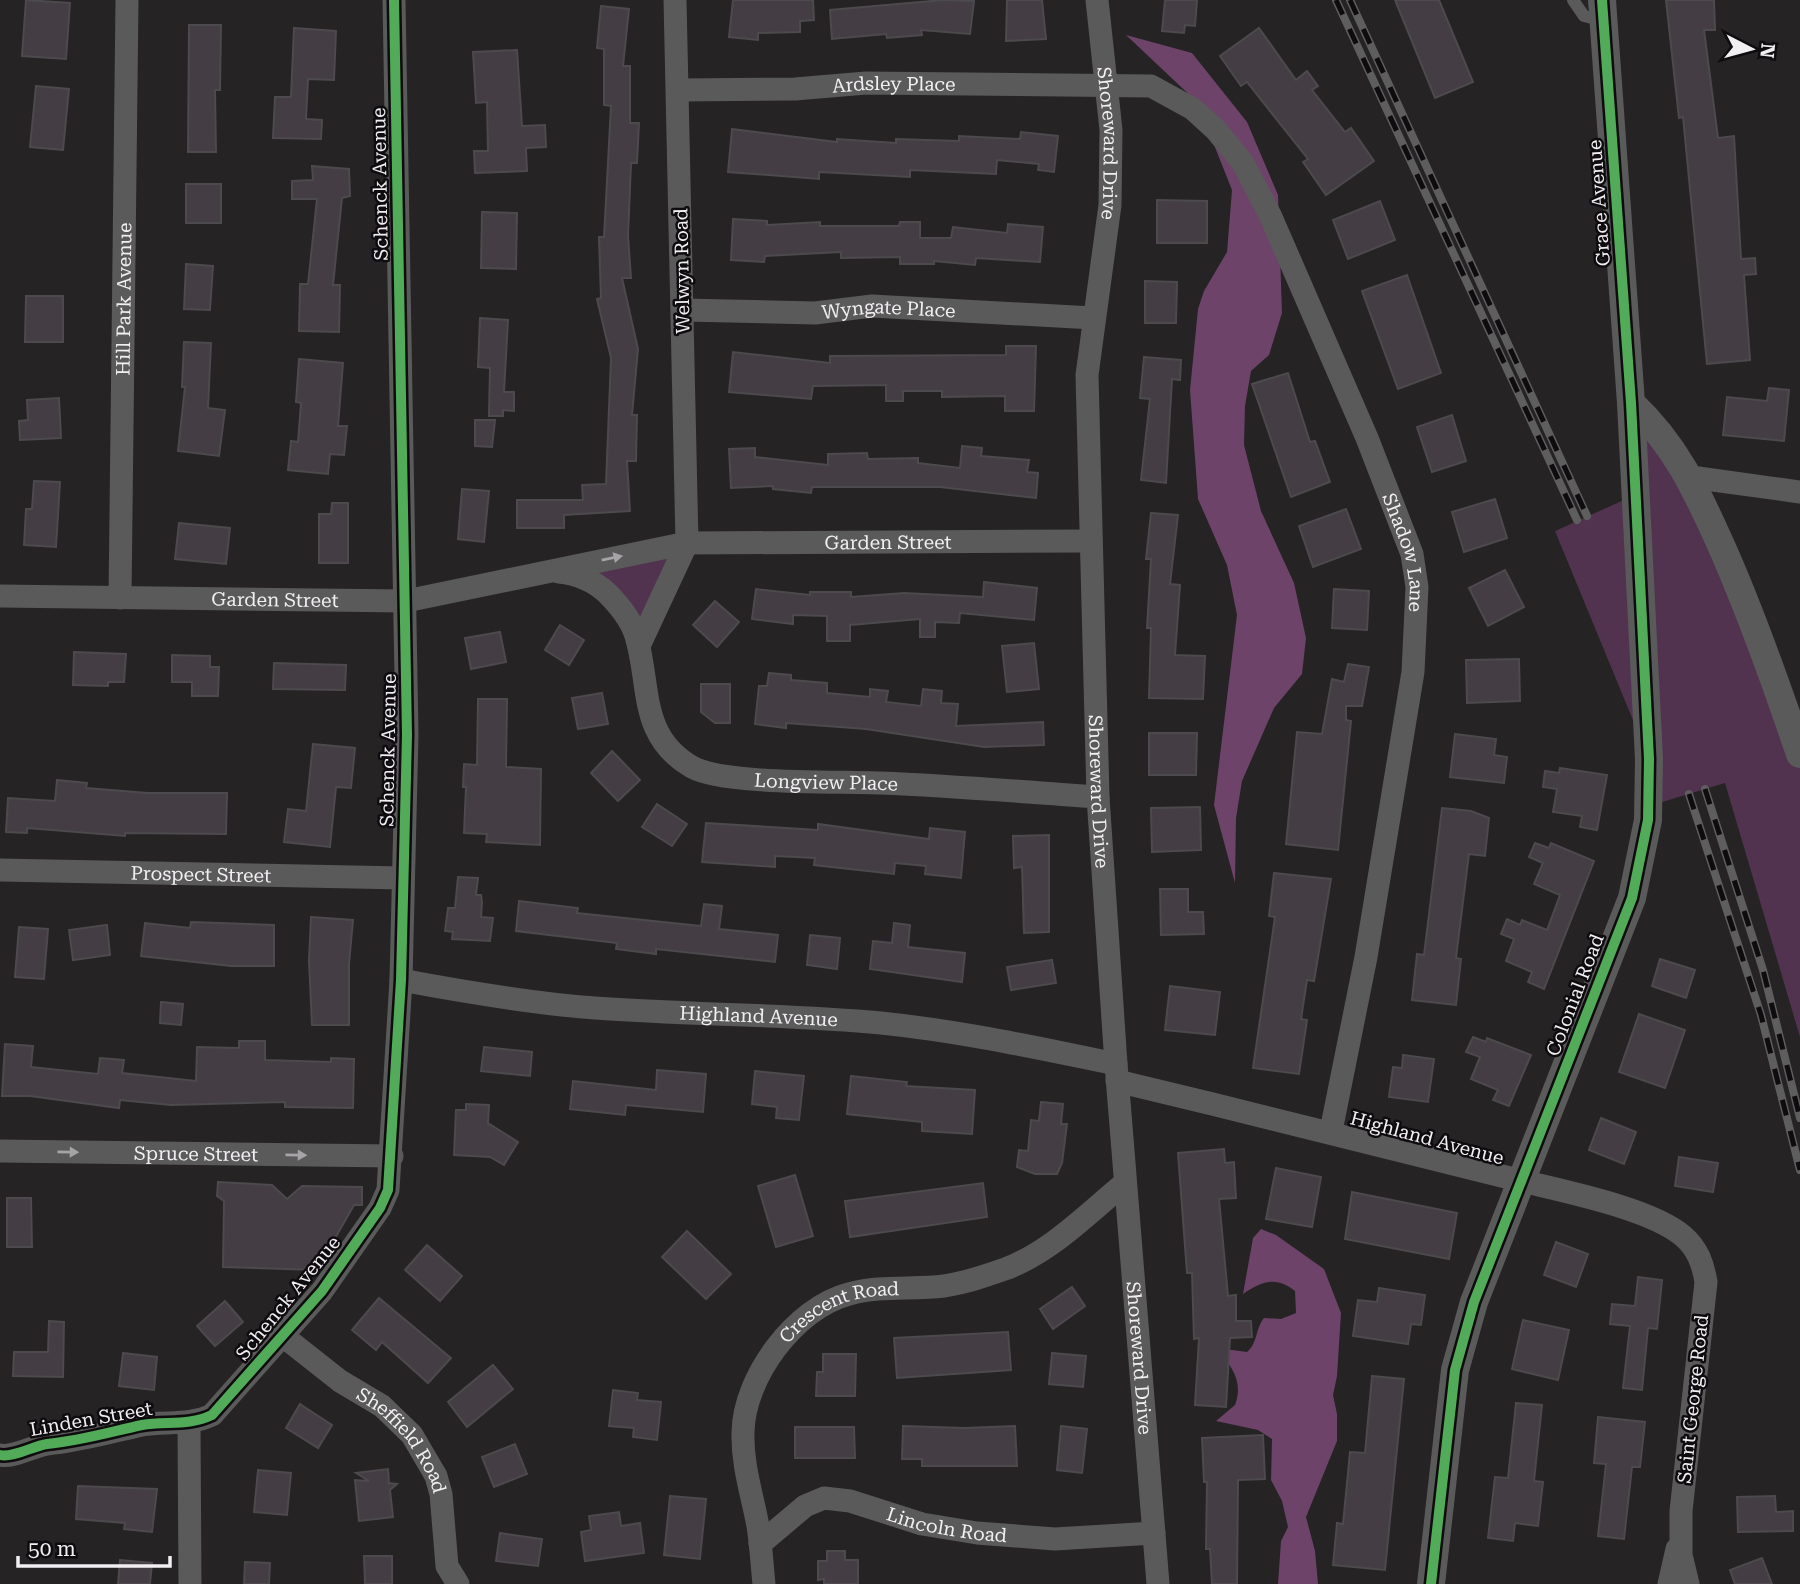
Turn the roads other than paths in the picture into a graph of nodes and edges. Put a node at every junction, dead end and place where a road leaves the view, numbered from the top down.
1 (127, 0) edge
2 (394, 0) edge
3 (675, 0) edge
4 (1097, 0) edge
5 (1573, 0) edge
6 (1603, 11) edge
7 (1108, 85) junction
8 (679, 90) junction
9 (683, 310) junction
10 (1093, 318) junction
11 (1631, 403) junction
12 (1691, 477) junction
13 (1800, 492) edge
14 (1090, 541) junction
15 (687, 543) junction
16 (545, 572) junction
17 (0, 596) edge
18 (120, 598) junction
19 (406, 601) junction
20 (639, 646) junction
21 (1800, 754) edge
22 (1098, 797) junction
23 (0, 870) edge
24 (403, 878) junction
25 (401, 980) junction
26 (1116, 1072) junction
27 (1331, 1131) junction
28 (0, 1151) edge
29 (392, 1156) junction
30 (1521, 1181) junction
31 (1125, 1183) junction
32 (1703, 1260) joint
33 (283, 1336) junction
34 (190, 1423) junction
35 (2, 1458) edge
36 (1154, 1533) junction
37 (1680, 1539) junction
38 (760, 1544) junction
39 (190, 1584) edge
40 (458, 1584) edge
41 (764, 1584) edge
42 (1158, 1584) edge
43 (1431, 1584) edge
44 (1669, 1584) edge
45 (1688, 1584) edge

1 - 18 street, Hill Park Avenue
2 - 19 street, Schenck Avenue
3 - 8 street, Welwyn Road
4 - 7 street, Shoreward Drive
5 - 6 lane
6 - 11 street, Grace Avenue
7 - 8 street, Ardsley Place
7 - 10 street, Shoreward Drive
7 - 27 street, Shadow Lane
8 - 9 street, Welwyn Road
9 - 10 street, Wyngate Place
9 - 15 street, Welwyn Road
10 - 14 street, Shoreward Drive
11 - 12 street
11 - 30 street, Colonial Road
12 - 13 street
12 - 21 street
14 - 15 street, Garden Street
14 - 22 street, Shoreward Drive
16 -> 15 street, Garden Street
15 - 20 street
16 - 19 street, Garden Street
16 - 20 street, Garden Street
17 - 18 street, Garden Street
18 - 19 street, Garden Street
19 - 24 street, Schenck Avenue
20 - 22 street, Longview Place
22 - 26 street, Shoreward Drive
23 - 24 street, Prospect Street
24 - 25 street, Schenck Avenue
25 - 26 street, Highland Avenue
25 - 29 street, Schenck Avenue
26 - 27 street, Highland Avenue
26 - 31 street, Shoreward Drive
27 - 30 street, Highland Avenue
28 -> 29 street, Spruce Street
29 - 33 street, Schenck Avenue
30 - 32 street, Highland Avenue
30 - 43 street, Colonial Road
31 - 36 street, Shoreward Drive
31 - 38 street, Crescent Road
32 - 37 street, Saint George Road
33 - 34 street, Schenck Avenue
33 - 40 street, Sheffield Road
34 - 35 street, Linden Street
34 - 39 street
36 - 38 street, Lincoln Road
36 - 42 street, Shoreward Drive
37 - 44 street, Saint George Road
37 - 45 street, Saint George Road
38 - 41 street, Crescent Road

